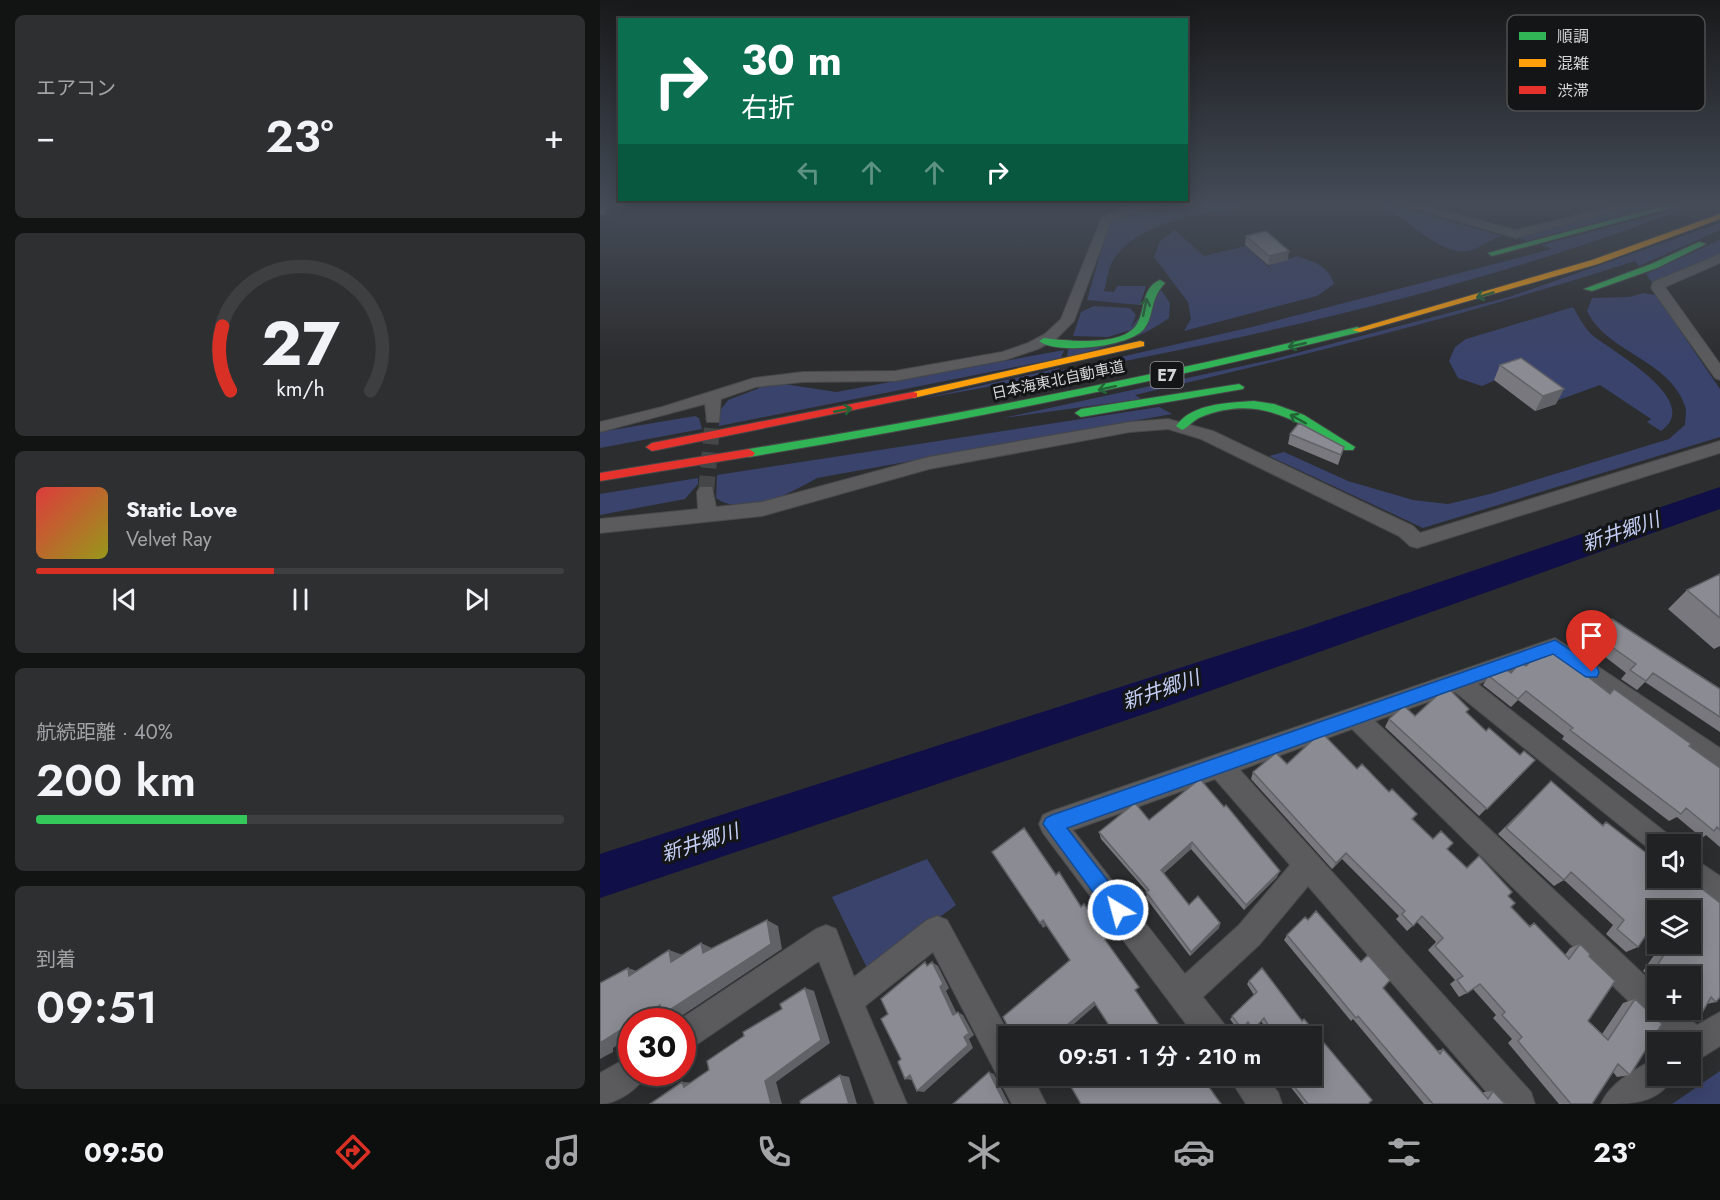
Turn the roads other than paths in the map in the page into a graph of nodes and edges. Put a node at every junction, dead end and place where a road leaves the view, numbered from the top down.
1 (1092, 256) edge
2 (1565, 256) edge
3 (1604, 256) edge
4 (1676, 256) edge
5 (1720, 258) edge
6 (1160, 283) dead end
7 (1589, 289) dead end
8 (1044, 341) junction
9 (1140, 344) dead end
10 (1139, 366) dead end
11 (1720, 375) edge
12 (1239, 387) dead end
13 (713, 396) junction
14 (918, 409) dead end
15 (1072, 415) dead end
16 (713, 418) tunnel mouth
17 (993, 424) dead end
18 (600, 426) edge
19 (1182, 426) junction
20 (1349, 447) dead end
21 (1720, 447) edge
22 (600, 477) edge
23 (600, 482) edge
24 (706, 492) tunnel mouth
25 (707, 514) junction
26 (600, 526) edge
27 (1456, 680) junction
28 (1354, 717) junction
29 (1720, 762) edge
30 (1220, 766) junction
31 (1648, 834) edge
32 (1307, 866) junction
33 (1701, 878) edge
34 (1720, 893) edge
35 (1183, 996) junction
36 (1647, 998) edge
37 (848, 1001) junction
38 (1668, 1020) edge
39 (1206, 1026) edge
40 (696, 1027) edge
41 (1720, 1027) edge
42 (1679, 1032) edge
43 (1701, 1042) edge
44 (998, 1045) edge
45 (618, 1080) edge
46 (1647, 1082) edge
47 (1020, 1086) edge
48 (1252, 1086) edge
49 (600, 1092) edge
50 (891, 1104) edge
51 (1030, 1104) edge
52 (1266, 1104) edge
53 (1520, 1104) edge
54 (1617, 1104) edge

1 - 8 street
2 - 10 highway, 日本海東北自動車道 / E7
3 -> 22 highway, 日本海東北自動車道 / E7
4 - 7 highway
5 - 11 street
8 -> 6 highway
8 - 13 street
14 -> 9 highway
12 - 15 highway
13 - 16 street
13 - 18 street
17 - 23 highway
20 -> 19 highway
19 - 21 street
19 - 25 street
24 - 25 street
25 - 26 street
27 - 28 street
27 - 29 street
27 - 31 street
28 - 30 street
28 - 36 street
30 - 32 street
30 - 35 street
32 - 35 street
32 - 53 street
33 - 34 street
35 - 39 street
37 - 40 street
37 - 44 street
37 - 50 street
38 - 42 street
41 - 43 street
45 - 49 street
46 - 54 street
47 - 51 street
48 - 52 street

